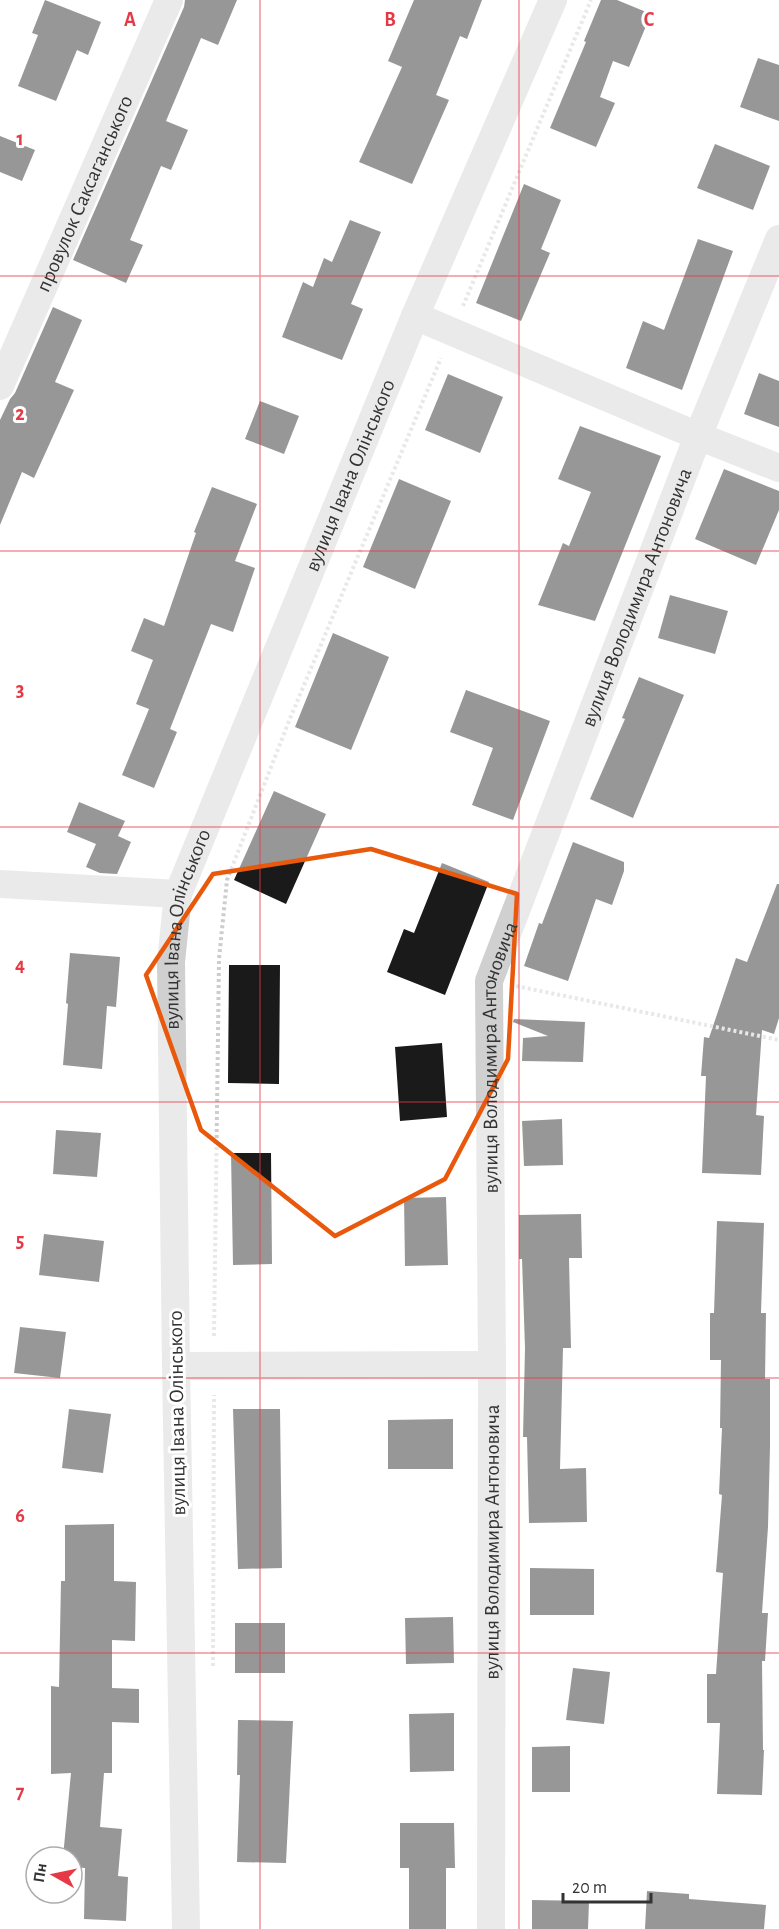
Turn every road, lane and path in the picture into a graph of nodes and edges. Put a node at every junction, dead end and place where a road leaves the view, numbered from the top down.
1 (169, 0) edge
2 (553, 0) edge
3 (591, 0) edge
4 (779, 239) edge
5 (415, 316) junction
6 (452, 331) junction
7 (0, 386) edge
8 (698, 436) junction
9 (779, 468) edge
10 (0, 884) edge
11 (178, 894) junction
12 (489, 981) junction
13 (779, 1040) edge
14 (492, 1365) junction
15 (176, 1366) junction
16 (214, 1366) junction
17 (213, 1677) dead end
18 (186, 1929) edge
19 (491, 1929) edge

1 - 7 street, провулок Саксаганського
2 - 5 street, вулиця Івана Олінського
3 - 6 path
4 - 8 street, вулиця Володимира Антоновича
5 - 6 street
5 - 11 street, вулиця Івана Олінського
6 - 8 street
6 - 16 path
8 - 9 street
8 - 12 street, вулиця Володимира Антоновича
10 - 11 street
11 - 15 street, вулиця Івана Олінського
12 - 13 path
12 - 14 street, вулиця Володимира Антоновича
14 - 16 street
14 - 19 street, вулиця Володимира Антоновича
15 - 16 street
15 - 18 street, вулиця Івана Олінського
16 - 17 path

